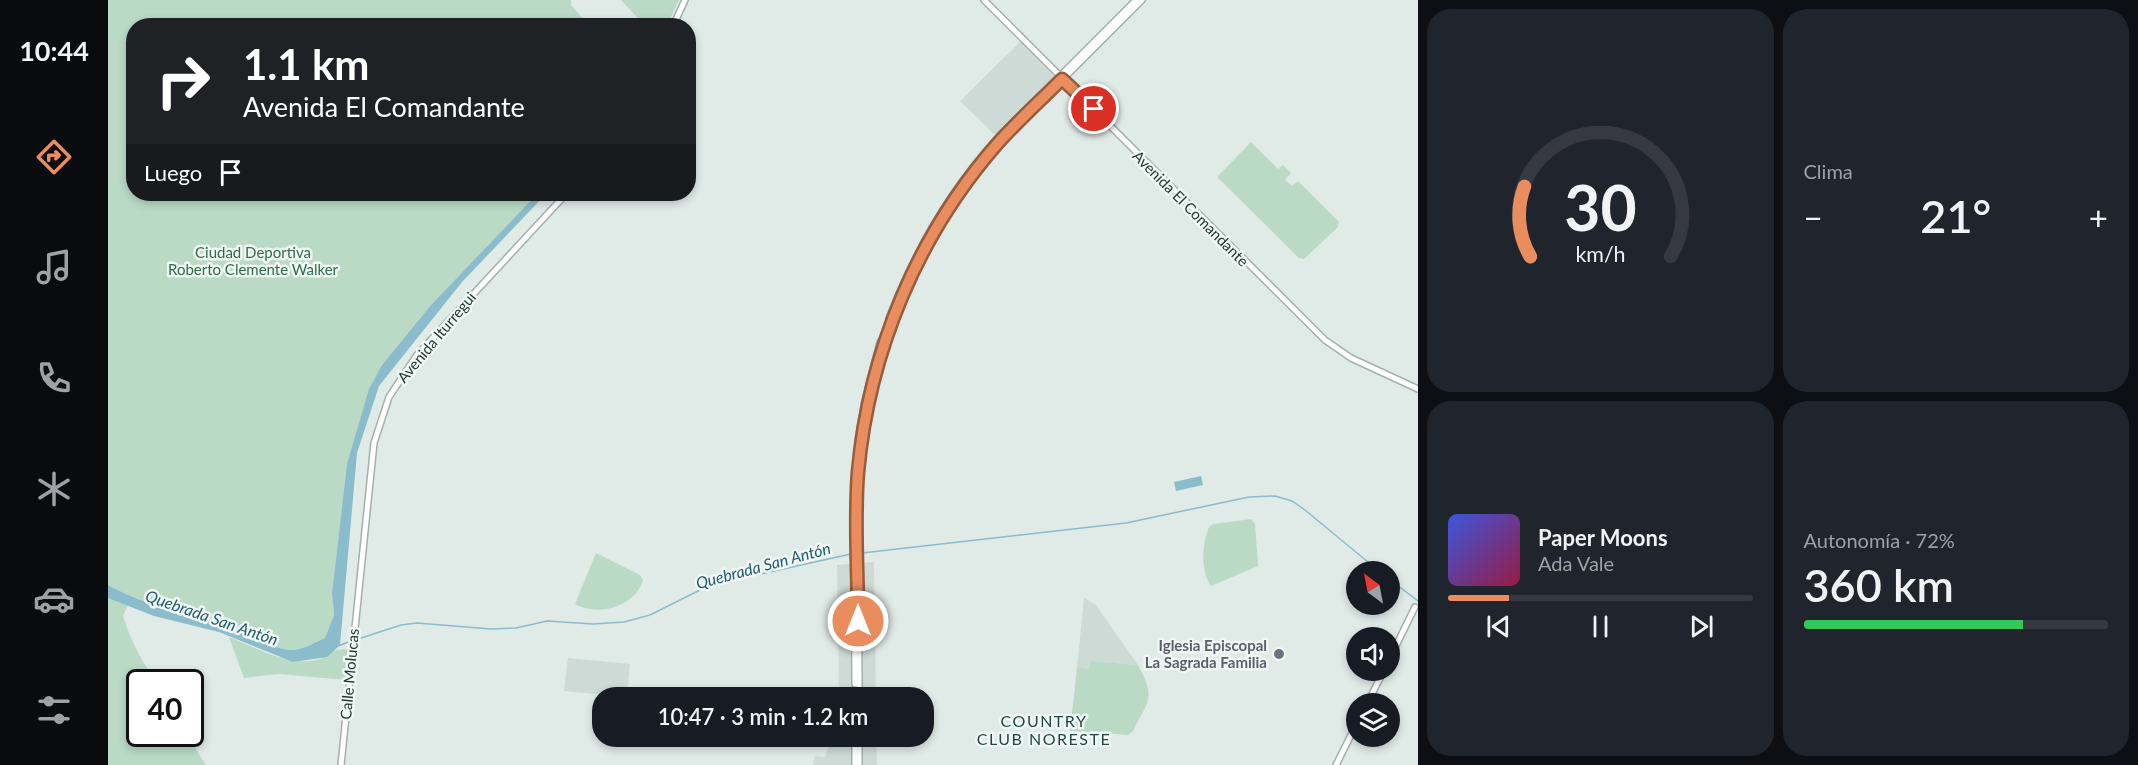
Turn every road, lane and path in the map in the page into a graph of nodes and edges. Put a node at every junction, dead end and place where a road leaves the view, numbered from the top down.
1 (685, 0) edge
2 (984, 0) edge
3 (1136, 0) edge
4 (1142, 0) edge
5 (677, 18) edge
6 (1061, 78) junction
7 (560, 201) edge
8 (1418, 389) edge
9 (359, 584) joint
10 (1415, 607) dead end
11 (1400, 638) edge
12 (857, 687) edge
13 (1346, 745) edge
14 (857, 747) edge
15 (341, 765) edge
16 (857, 765) edge
17 (1336, 765) edge

1 - 5 street
2 - 6 street, Avenida El Comandante
3 - 6 street
4 - 6 street
6 - 8 street, Avenida El Comandante
6 - 12 street
7 - 9 street, Avenida Iturregui
9 - 15 street, Calle Molucas
10 - 11 street
13 - 17 street
14 - 16 street

